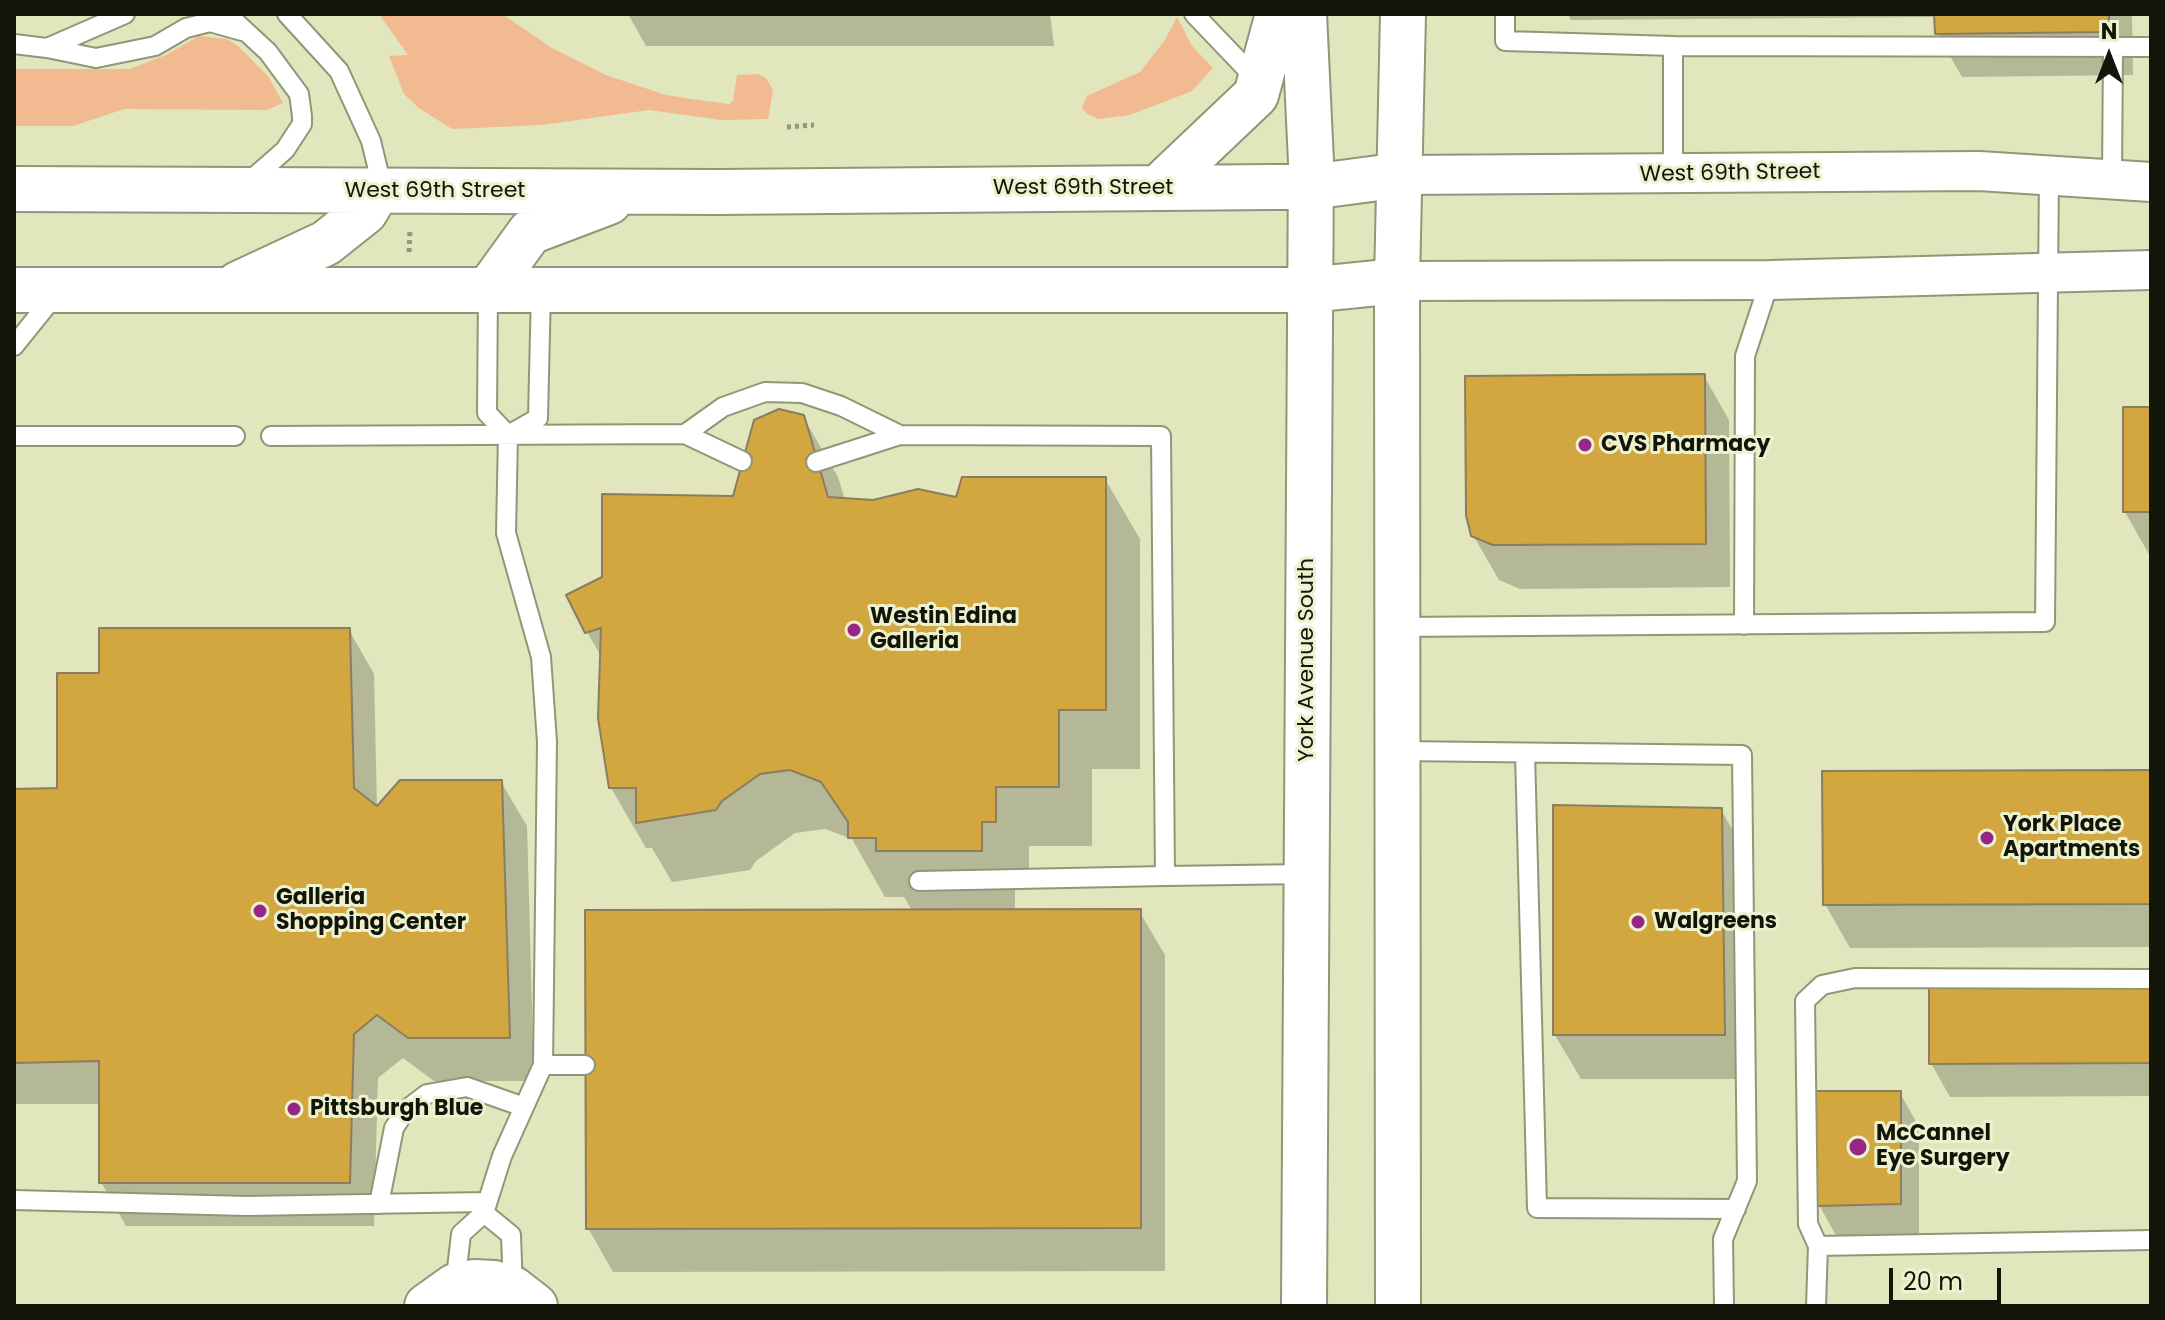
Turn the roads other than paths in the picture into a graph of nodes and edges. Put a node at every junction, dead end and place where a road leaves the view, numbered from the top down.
1 (125, 14) edge
2 (227, 14) edge
3 (287, 14) edge
4 (1194, 14) edge
5 (1278, 14) edge
6 (1304, 14) edge
7 (1403, 14) edge
8 (1505, 14) edge
9 (242, 31) junction
10 (14, 44) edge
11 (1673, 46) junction
12 (2113, 47) junction
13 (2151, 47) edge
14 (47, 48) junction
15 (1260, 83) junction
16 (2049, 173) junction
17 (1401, 175) junction
18 (1673, 175) junction
19 (2112, 178) junction
20 (2151, 182) edge
21 (1311, 187) junction
22 (1158, 188) junction
23 (14, 189) edge
24 (240, 190) junction
25 (378, 190) junction
26 (645, 192) junction
27 (2151, 270) edge
28 (2049, 275) junction
29 (1770, 280) junction
30 (1397, 281) junction
31 (14, 290) edge
32 (59, 290) junction
33 (225, 290) junction
34 (488, 290) junction
35 (541, 290) junction
36 (1308, 290) junction
37 (14, 346) edge
38 (685, 434) junction
39 (508, 435) junction
40 (900, 435) junction
41 (14, 436) edge
42 (235, 436) dead end
43 (271, 436) dead end
44 (742, 461) dead end
45 (816, 462) dead end
46 (1744, 625) junction
47 (1398, 627) junction
48 (1398, 751) junction
49 (1525, 753) junction
50 (1306, 874) junction
51 (1165, 876) junction
52 (919, 881) dead end
53 (2151, 979) edge
54 (543, 1065) junction
55 (585, 1065) dead end
56 (524, 1107) junction
57 (14, 1200) edge
58 (379, 1204) junction
59 (484, 1207) junction
60 (1736, 1209) junction
61 (2151, 1240) edge
62 (1818, 1246) junction
63 (441, 1296) edge
64 (524, 1297) edge
65 (1304, 1306) edge
66 (1398, 1306) edge
67 (1724, 1306) edge
68 (1816, 1306) edge

1 - 14 lane
2 - 9 lane
3 - 25 lane
4 - 15 lane
5 - 15 street
6 - 21 street, York Avenue South
7 - 17 street
8 - 11 lane
9 - 14 lane
9 - 24 lane
10 - 14 lane
11 - 12 lane
11 - 18 lane
12 - 13 lane
12 - 19 lane
15 - 22 street
16 - 18 street, West 69th Street
16 - 19 street, West 69th Street
16 - 28 lane
17 - 18 street, West 69th Street
17 - 21 street, West 69th Street
17 - 30 street
19 - 20 street, West 69th Street
21 - 22 street, West 69th Street
21 - 36 street, York Avenue South
22 - 26 street, West 69th Street
23 - 24 street, West 69th Street
24 - 25 street, West 69th Street
25 - 26 street, West 69th Street
25 - 33 street
26 - 34 street
27 - 28 street
28 - 29 street
28 - 46 lane
29 - 30 street
29 - 46 lane
30 - 36 street
30 - 47 street
31 - 32 street
32 - 33 street
32 - 37 lane
33 - 34 street
34 - 35 street
34 - 39 lane
35 - 36 street
35 - 39 lane
36 - 50 street, York Avenue South
38 - 39 lane
38 - 40 lane
38 - 44 lane
39 - 43 lane
39 - 54 lane
40 - 45 lane
40 - 51 lane
41 - 42 lane
46 - 47 lane
47 - 48 street
48 - 49 lane
48 - 66 street
49 - 60 lane
49 - 60 lane
50 - 51 lane
50 - 65 street, York Avenue South
51 - 52 lane
53 - 62 lane
54 - 55 lane
54 - 56 lane
56 - 58 lane
56 - 59 lane
57 - 58 lane
58 - 59 lane
59 - 63 lane
59 - 64 lane
60 - 67 lane
61 - 62 lane
62 - 68 lane
63 - 64 street

